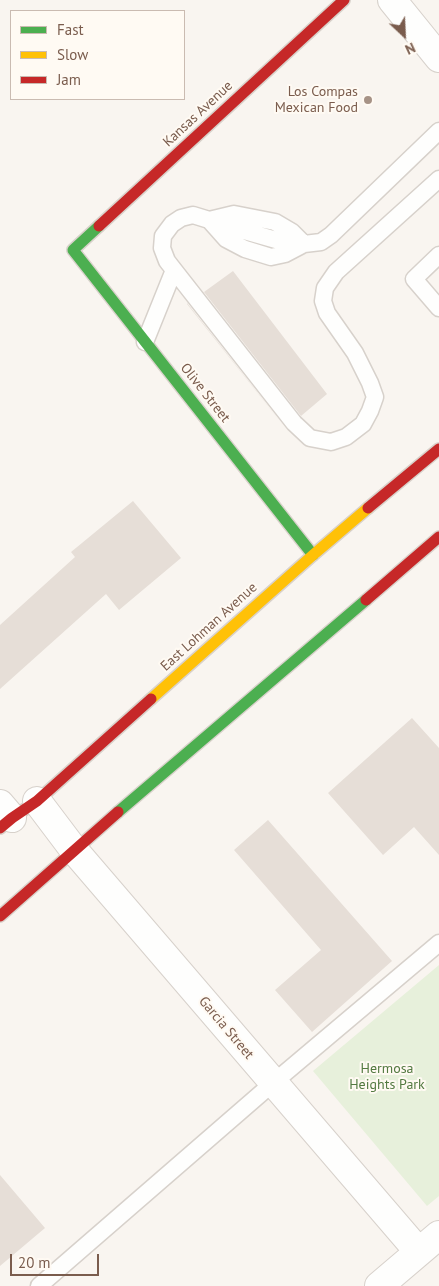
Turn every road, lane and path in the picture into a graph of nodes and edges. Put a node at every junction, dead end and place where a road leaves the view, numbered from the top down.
1 (344, 0) edge
2 (392, 0) edge
3 (439, 58) edge
4 (439, 131) edge
5 (439, 179) edge
6 (209, 220) junction
7 (304, 244) junction
8 (73, 250) joint
9 (439, 255) edge
10 (174, 270) junction
11 (439, 308) edge
12 (145, 342) junction
13 (439, 449) edge
14 (439, 537) edge
15 (313, 555) junction
16 (36, 801) junction
17 (4, 816) edge
18 (74, 850) junction
19 (0, 916) edge
20 (439, 943) edge
21 (273, 1083) junction
22 (439, 1235) edge
23 (419, 1252) junction
24 (39, 1286) edge
25 (379, 1286) edge

1 - 8 main road, Kansas Avenue
2 - 3 street
4 - 7 lane
5 - 10 lane
6 - 7 lane
6 - 7 lane
6 - 10 lane
8 - 12 main road, Olive Street
9 - 11 lane
10 - 12 lane
12 - 15 main road, Olive Street
13 - 15 main road, East Lohman Avenue
14 - 18 main road
15 - 16 main road, East Lohman Avenue
16 - 17 main road, East Lohman Avenue
16 - 18 street, Garcia Street
18 - 19 main road
18 - 21 street, Garcia Street
20 - 21 lane
21 - 23 street, Garcia Street
21 - 24 lane
22 - 23 street
23 - 25 street

